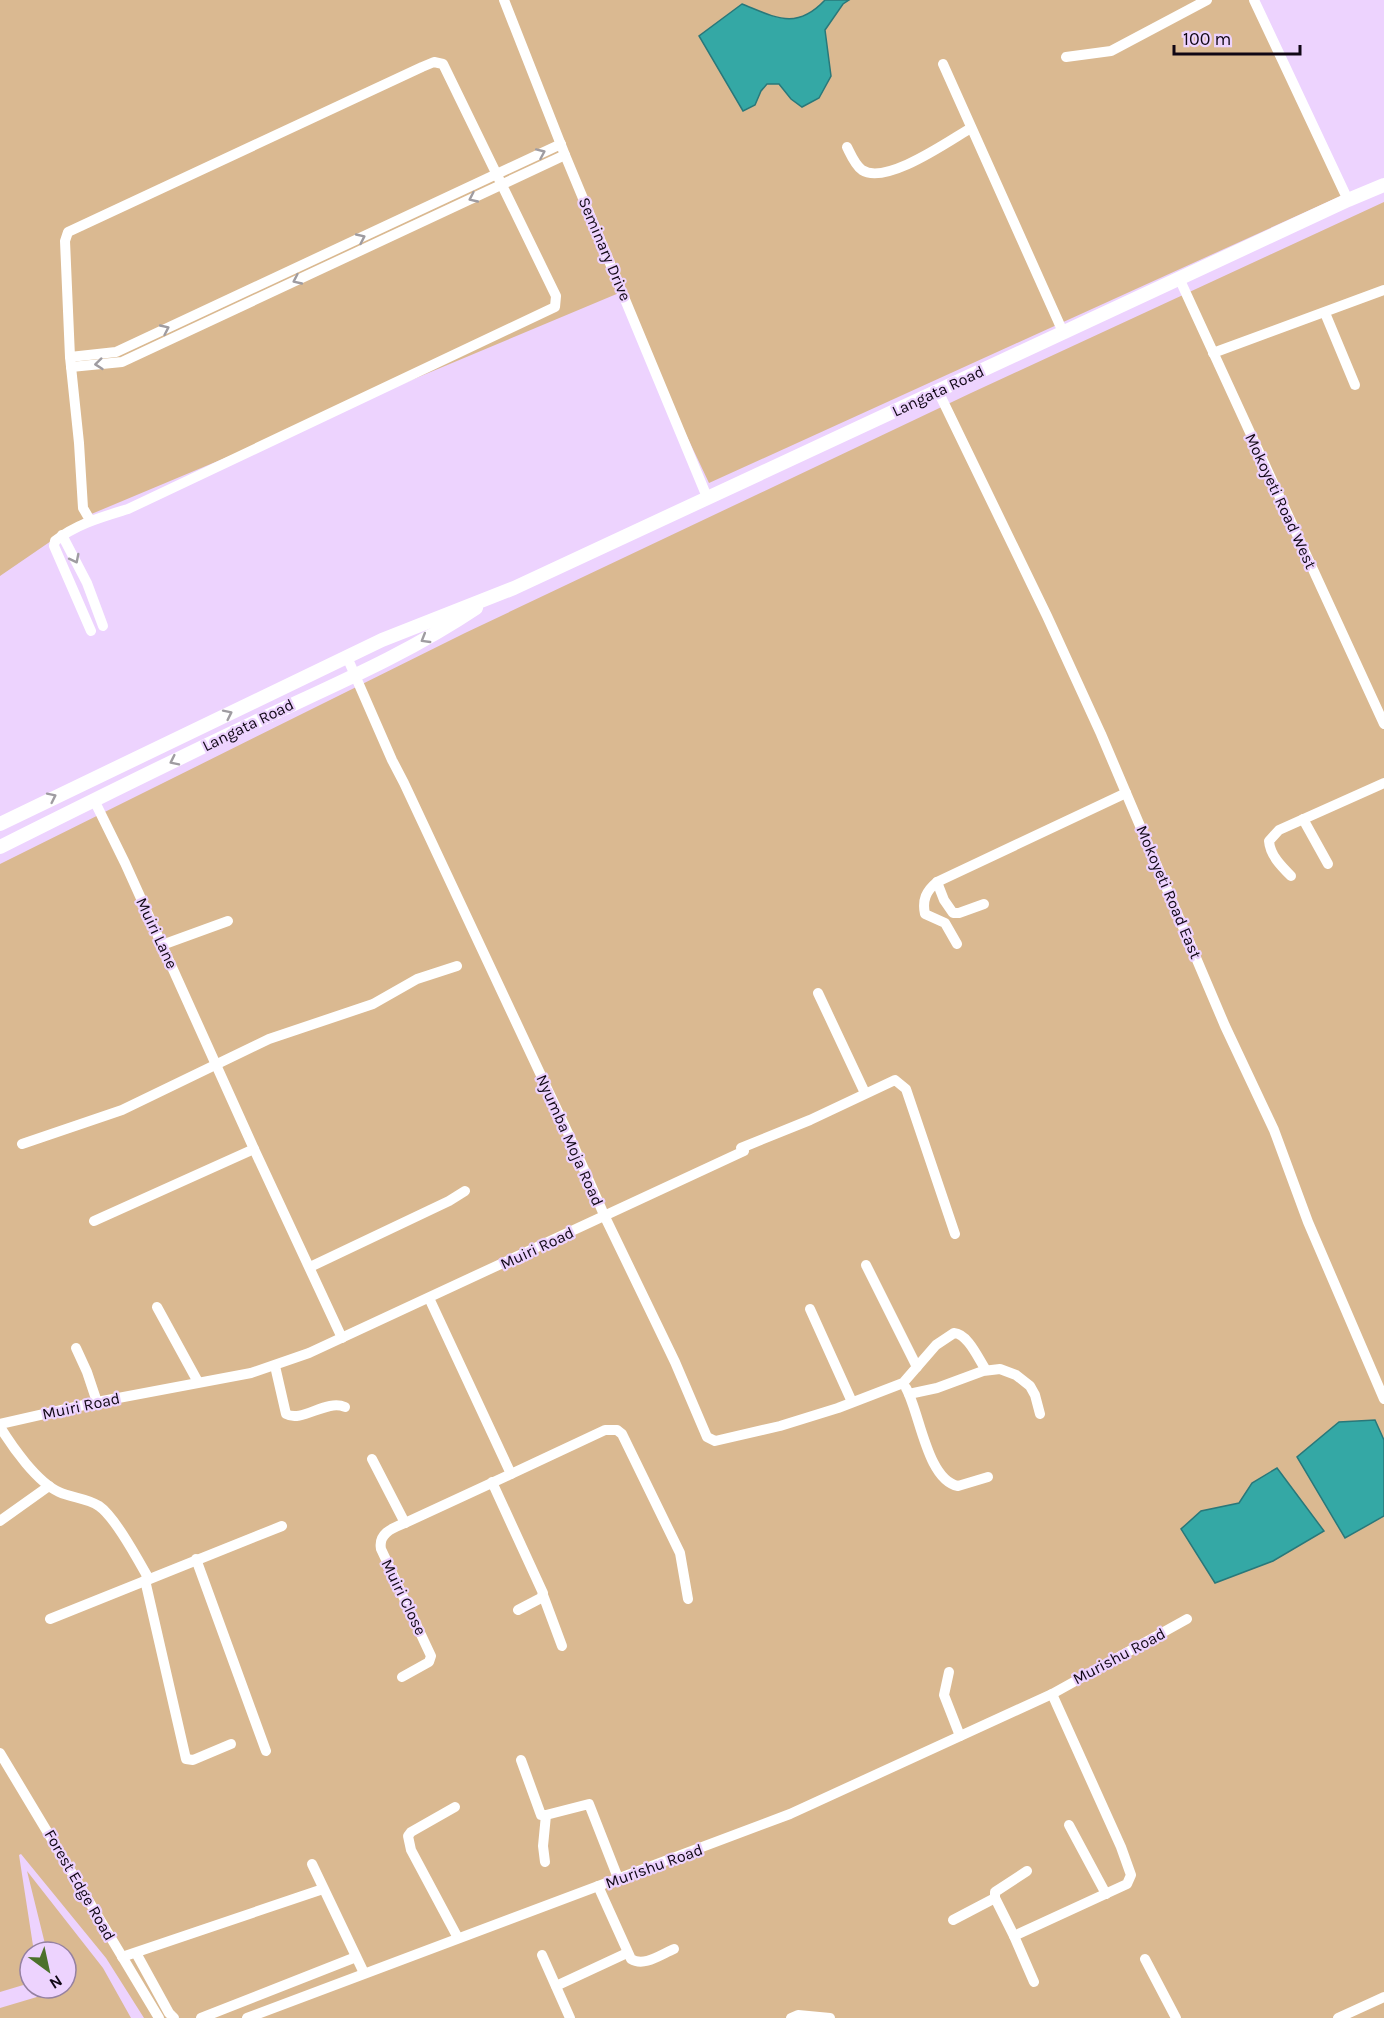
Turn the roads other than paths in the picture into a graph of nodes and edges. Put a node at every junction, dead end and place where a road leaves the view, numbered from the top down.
1 (504, 0) edge
2 (1207, 0) edge
3 (1254, 0) edge
4 (1066, 57) dead end
5 (943, 64) dead end
6 (972, 128) junction
7 (561, 144) junction
8 (848, 147) dead end
9 (565, 155) junction
10 (499, 180) junction
11 (1384, 185) edge
12 (1348, 200) junction
13 (1179, 278) junction
14 (1384, 290) edge
15 (1325, 313) junction
16 (1063, 332) junction
17 (1213, 353) junction
18 (70, 362) junction
19 (1355, 385) dead end
20 (938, 391) junction
21 (708, 497) junction
22 (90, 520) junction
23 (63, 535) junction
24 (492, 597) junction
25 (103, 626) dead end
26 (91, 631) dead end
27 (347, 657) junction
28 (356, 676) junction
29 (1384, 724) edge
30 (1384, 783) edge
31 (1126, 793) junction
32 (94, 801) junction
33 (1303, 819) junction
34 (0, 824) edge
35 (0, 847) edge
36 (1328, 864) dead end
37 (1291, 876) dead end
38 (937, 882) junction
39 (984, 904) dead end
40 (228, 921) dead end
41 (957, 944) dead end
42 (162, 945) junction
43 (457, 966) dead end
44 (818, 993) dead end
45 (216, 1066) junction
46 (865, 1093) junction
47 (22, 1144) dead end
48 (254, 1149) junction
49 (465, 1191) dead end
50 (604, 1217) junction
51 (94, 1221) dead end
52 (955, 1234) dead end
53 (866, 1265) dead end
54 (310, 1267) junction
55 (429, 1298) junction
56 (157, 1307) dead end
57 (810, 1309) dead end
58 (342, 1338) junction
59 (76, 1348) dead end
60 (275, 1366) junction
61 (917, 1366) junction
62 (986, 1370) junction
63 (198, 1382) junction
64 (903, 1383) junction
65 (909, 1394) junction
66 (1384, 1399) edge
67 (97, 1402) junction
68 (852, 1402) junction
69 (345, 1407) dead end
70 (1040, 1414) dead end
71 (0, 1426) edge
72 (372, 1459) dead end
73 (511, 1474) junction
74 (988, 1478) dead end
75 (492, 1482) junction
76 (49, 1486) junction
77 (0, 1521) edge
78 (405, 1522) junction
79 (282, 1526) dead end
80 (196, 1559) junction
81 (147, 1580) junction
82 (543, 1595) junction
83 (688, 1599) dead end
84 (518, 1610) dead end
85 (50, 1619) dead end
86 (1186, 1619) dead end
87 (562, 1646) dead end
88 (949, 1672) dead end
89 (402, 1677) dead end
90 (1053, 1694) junction
91 (960, 1736) junction
92 (231, 1744) dead end
93 (266, 1751) dead end
94 (0, 1753) edge
95 (521, 1760) dead end
96 (455, 1807) dead end
97 (546, 1815) junction
98 (1070, 1825) dead end
99 (545, 1862) dead end
100 (312, 1864) dead end
101 (1028, 1870) dead end
102 (618, 1878) junction
103 (598, 1886) junction
104 (323, 1889) junction
105 (1106, 1894) junction
106 (995, 1898) junction
107 (953, 1920) dead end
108 (1014, 1936) junction
109 (458, 1938) junction
110 (674, 1949) dead end
111 (135, 1953) junction
112 (627, 1953) junction
113 (542, 1955) dead end
114 (122, 1957) junction
115 (356, 1957) junction
116 (1145, 1959) dead end
117 (364, 1973) junction
118 (1034, 1982) dead end
119 (556, 1986) junction
120 (1384, 1997) edge
121 (159, 2018) edge
122 (174, 2018) edge
123 (201, 2018) edge
124 (247, 2018) edge
125 (570, 2018) edge
126 (791, 2018) edge
127 (830, 2018) edge
128 (1176, 2018) edge
129 (1338, 2018) edge

1 - 7 street, Seminary Drive
2 - 4 street
3 - 12 street
5 - 6 street
6 - 8 street
6 - 16 street
7 - 9 street, Seminary Drive
10 -> 7 street
9 - 10 street
9 - 21 street, Seminary Drive
10 - 18 street
10 - 18 street
10 - 22 street
11 - 12 main road, Langata Road
12 - 13 main road, Langata Road
13 - 16 main road, Langata Road
13 - 17 street, Mokoyeti Road West
14 - 15 street
15 - 17 street
15 - 19 street
16 - 20 main road, Langata Road
17 - 29 street, Mokoyeti Road West
18 - 22 street
20 - 21 main road, Langata Road
20 - 31 street, Mokoyeti Road East
21 - 24 main road, Langata Road
22 - 23 street
23 -> 25 street
23 - 26 street
24 - 27 main road, Langata Road
24 -> 28 main road, Langata Road
27 - 28 street, Nyumba Moja Road
34 -> 27 main road, Langata Road
28 -> 32 main road, Langata Road
28 - 50 street, Nyumba Moja Road
30 - 33 street
31 - 38 street
31 - 66 street, Mokoyeti Road East
32 - 35 main road, Langata Road
32 - 42 street, Muiri Lane
33 - 36 street
33 - 37 street
38 - 39 street
38 - 41 street
40 - 42 street
42 - 45 street, Muiri Lane
43 - 45 street
44 - 46 street
45 - 47 street
45 - 48 street, Muiri Lane
46 - 50 street, Muiri Road
46 - 52 street, Muiri Road
48 - 51 street
48 - 54 street, Muiri Lane
49 - 54 street
50 - 55 street, Muiri Road
50 - 68 street, Nyumba Moja Road
53 - 61 street
54 - 58 street, Muiri Lane
55 - 58 street, Muiri Road
55 - 73 street
56 - 63 street
57 - 68 street
58 - 60 street, Muiri Road
59 - 67 street
60 - 63 street, Muiri Road
60 - 69 street
61 - 62 street
61 - 64 street
62 - 65 street
62 - 70 street
63 - 67 street, Muiri Road
64 - 65 street
64 - 68 street, Nyumba Moja Road
65 - 74 street
67 - 71 street, Muiri Road
71 - 76 street
72 - 78 street
73 - 75 street, Muiri Close
73 - 83 street, Muiri Close
75 - 78 street, Muiri Close
75 - 82 street
76 - 77 street
76 - 81 street
78 - 89 street, Muiri Close
79 - 80 street
80 - 81 street
80 - 93 street
81 - 85 street
81 - 92 street
82 - 84 street
82 - 87 street
86 - 90 street, Murishu Road
88 - 91 street
90 - 91 street, Murishu Road
90 - 105 street
91 - 102 street, Murishu Road
94 - 114 street, Forest Edge Road
95 - 97 street
96 - 109 street
97 - 99 street
97 - 102 street
98 - 105 street
100 - 104 street
101 - 106 street
102 - 103 street, Murishu Road
103 - 109 street, Murishu Road
103 - 112 street
104 - 111 street
104 - 115 street
105 - 108 street
106 - 107 street
106 - 108 street
108 - 118 street
109 - 117 street, Murishu Road
110 - 112 street
111 - 114 street
111 - 122 street
112 - 119 street
113 - 119 street
114 - 121 street, Forest Edge Road
115 - 117 street
115 - 123 street
116 - 128 street
117 - 124 street, Murishu Road
119 - 125 street
120 - 129 street
126 - 127 street

